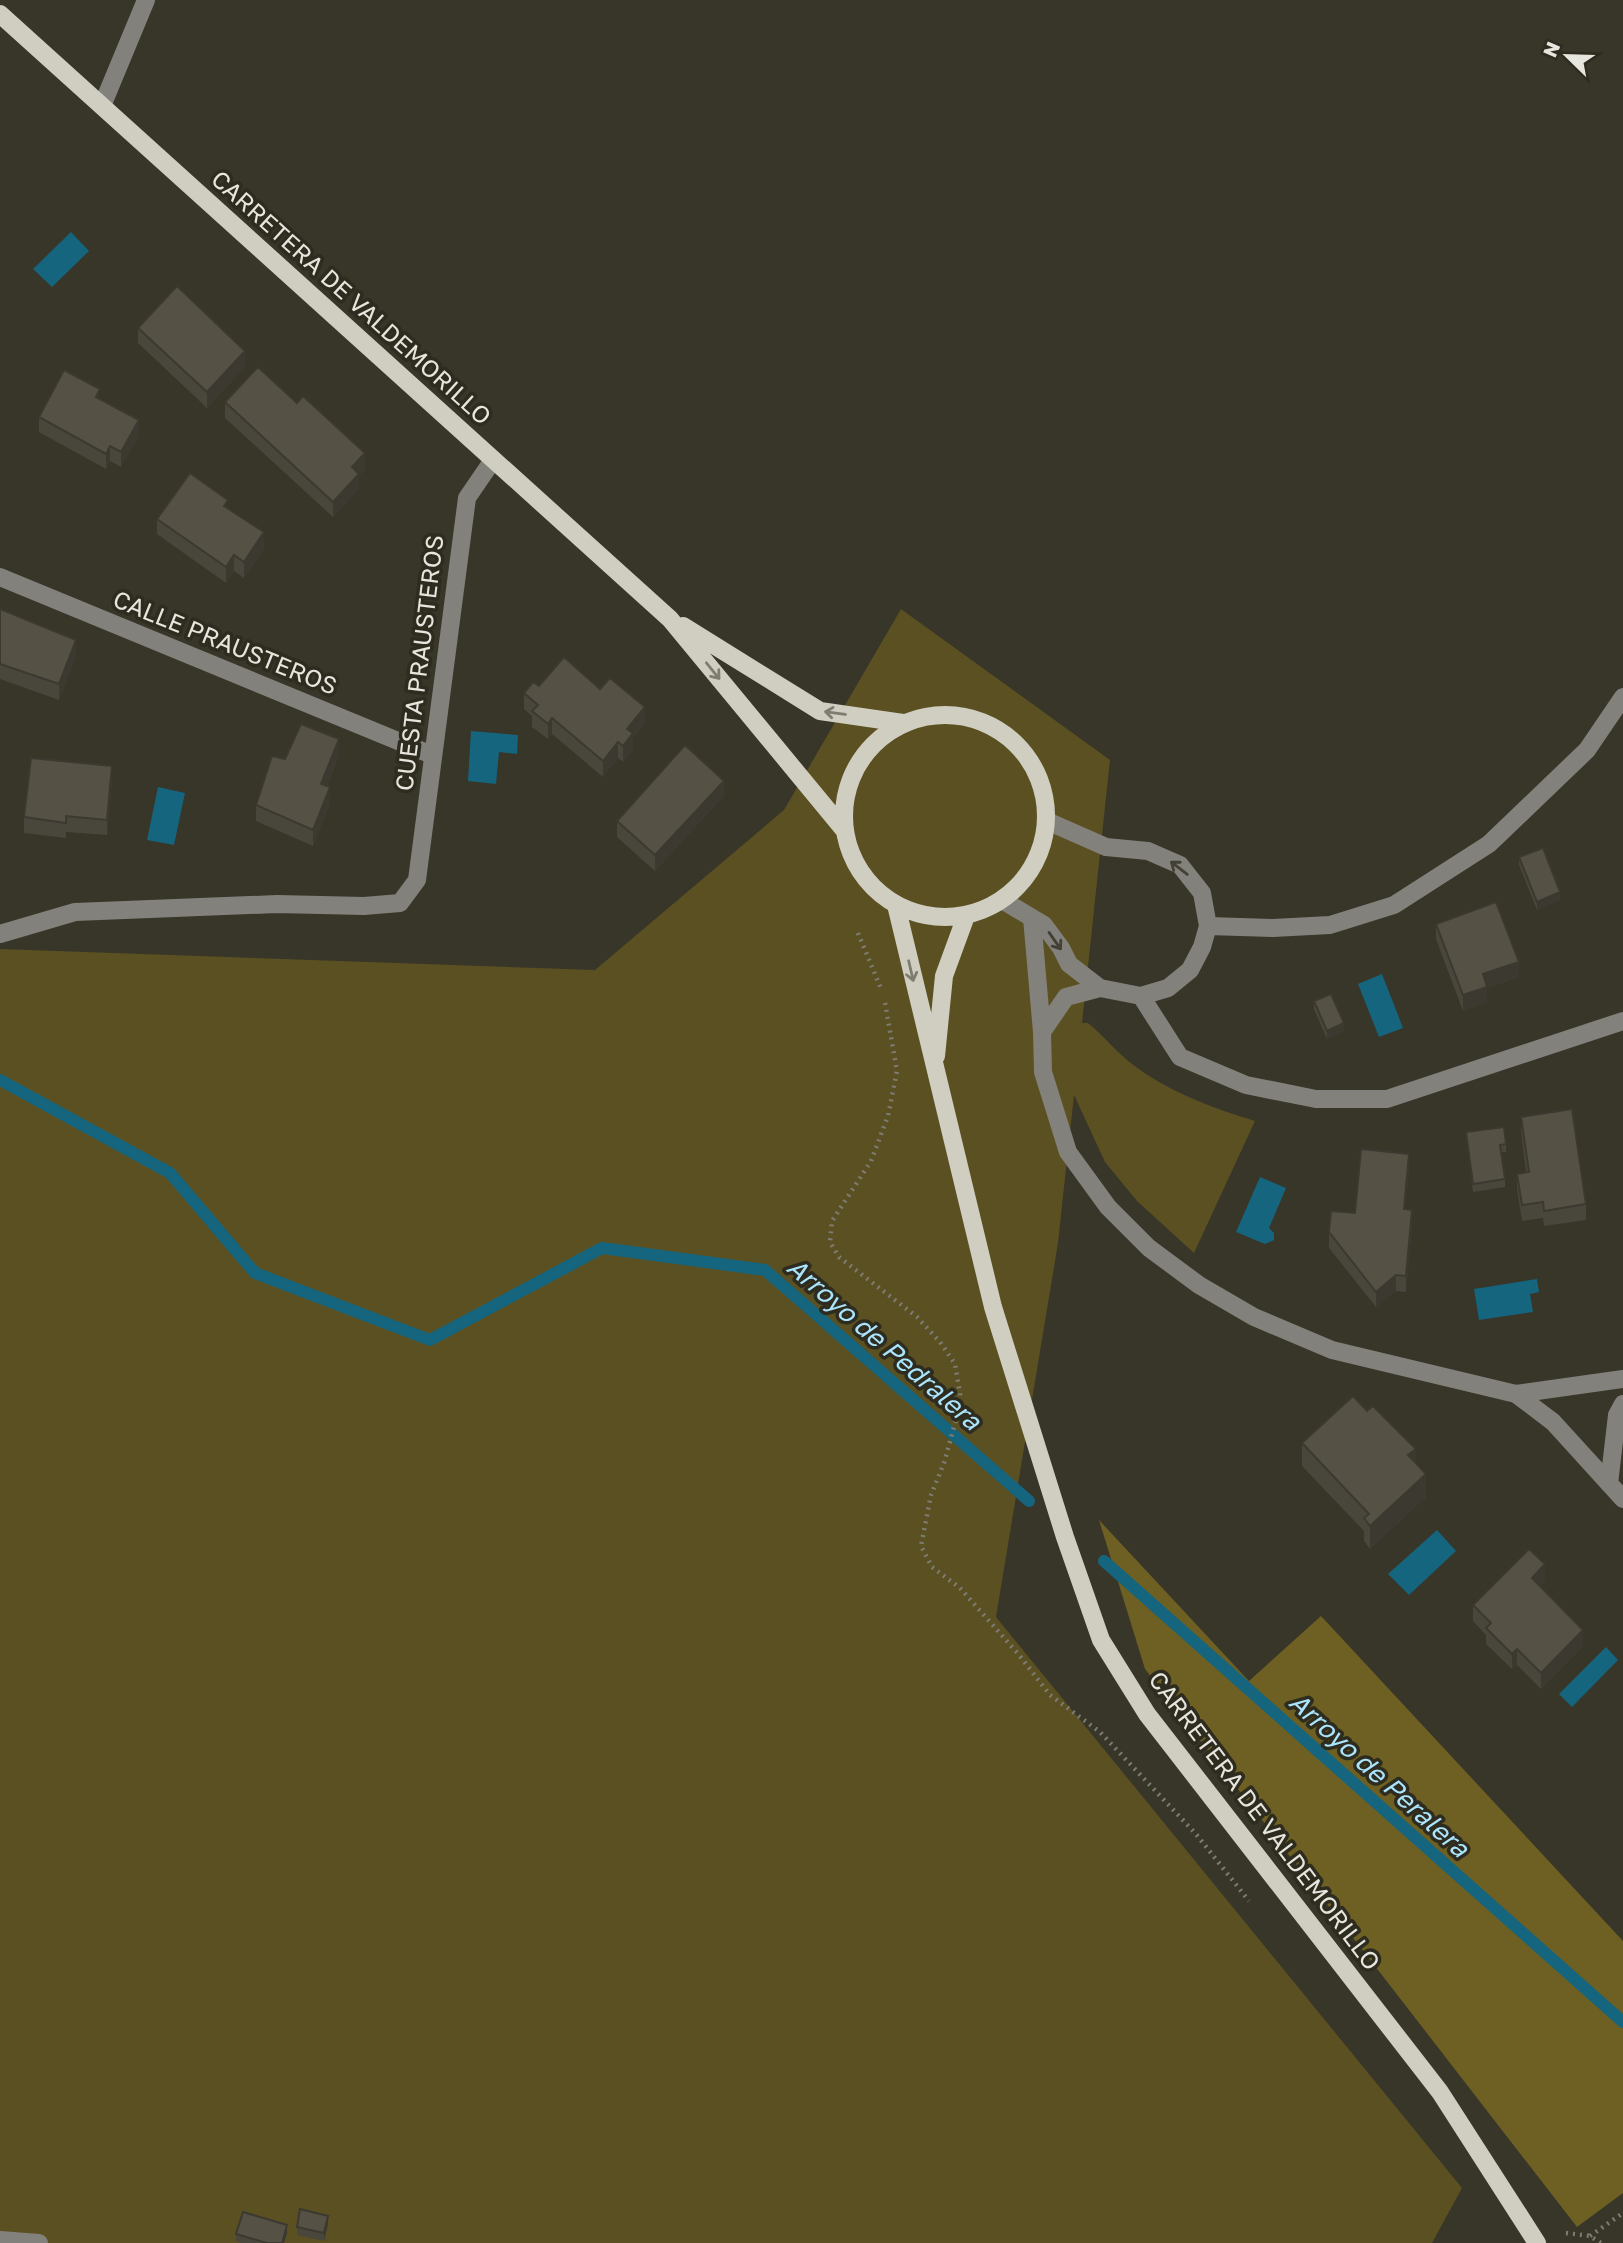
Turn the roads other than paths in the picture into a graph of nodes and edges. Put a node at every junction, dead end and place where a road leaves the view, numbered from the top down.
1 (146, 0) edge
2 (0, 14) edge
3 (102, 106) junction
4 (493, 460) junction
5 (0, 577) edge
6 (670, 618) junction
7 (1623, 697) edge
8 (903, 723) junction
9 (432, 755) junction
10 (1047, 821) junction
11 (845, 831) junction
12 (1002, 900) junction
13 (896, 905) junction
14 (966, 916) junction
15 (1032, 918) junction
16 (1208, 926) junction
17 (0, 934) edge
18 (1100, 988) junction
19 (1141, 996) junction
20 (1623, 1021) edge
21 (1042, 1032) junction
22 (935, 1070) junction
23 (1623, 1379) edge
24 (1516, 1394) junction
25 (1623, 1404) edge
26 (1609, 1484) junction
27 (1623, 1499) edge
28 (0, 2240) edge
29 (39, 2243) edge
30 (1537, 2243) edge

1 - 3 street
2 - 3 main road, CARRETERA DE VALDEMORILLO
3 - 4 main road, CARRETERA DE VALDEMORILLO
4 - 6 main road, CARRETERA DE VALDEMORILLO
4 - 9 street, CUESTA PRAUSTEROS
5 - 9 street, CALLE PRAUSTEROS
8 -> 6 main road, CARRETERA DE VALDEMORILLO
6 -> 11 main road, CARRETERA DE VALDEMORILLO
7 - 16 street
8 - 10 main road
8 - 11 main road
9 - 17 street, CUESTA PRAUSTEROS
10 - 12 main road
16 -> 10 street
11 - 13 main road
12 - 14 main road
12 - 15 street
13 - 14 main road
13 -> 22 main road, CARRETERA DE VALDEMORILLO
14 - 22 main road, CARRETERA DE VALDEMORILLO
15 -> 18 street
15 - 21 street
16 - 19 street
18 - 19 street
18 - 21 street
19 - 20 street
21 - 24 street
22 - 30 main road, CARRETERA DE VALDEMORILLO
23 - 24 street
24 - 26 street
25 - 26 street
26 - 27 street
28 - 29 street

